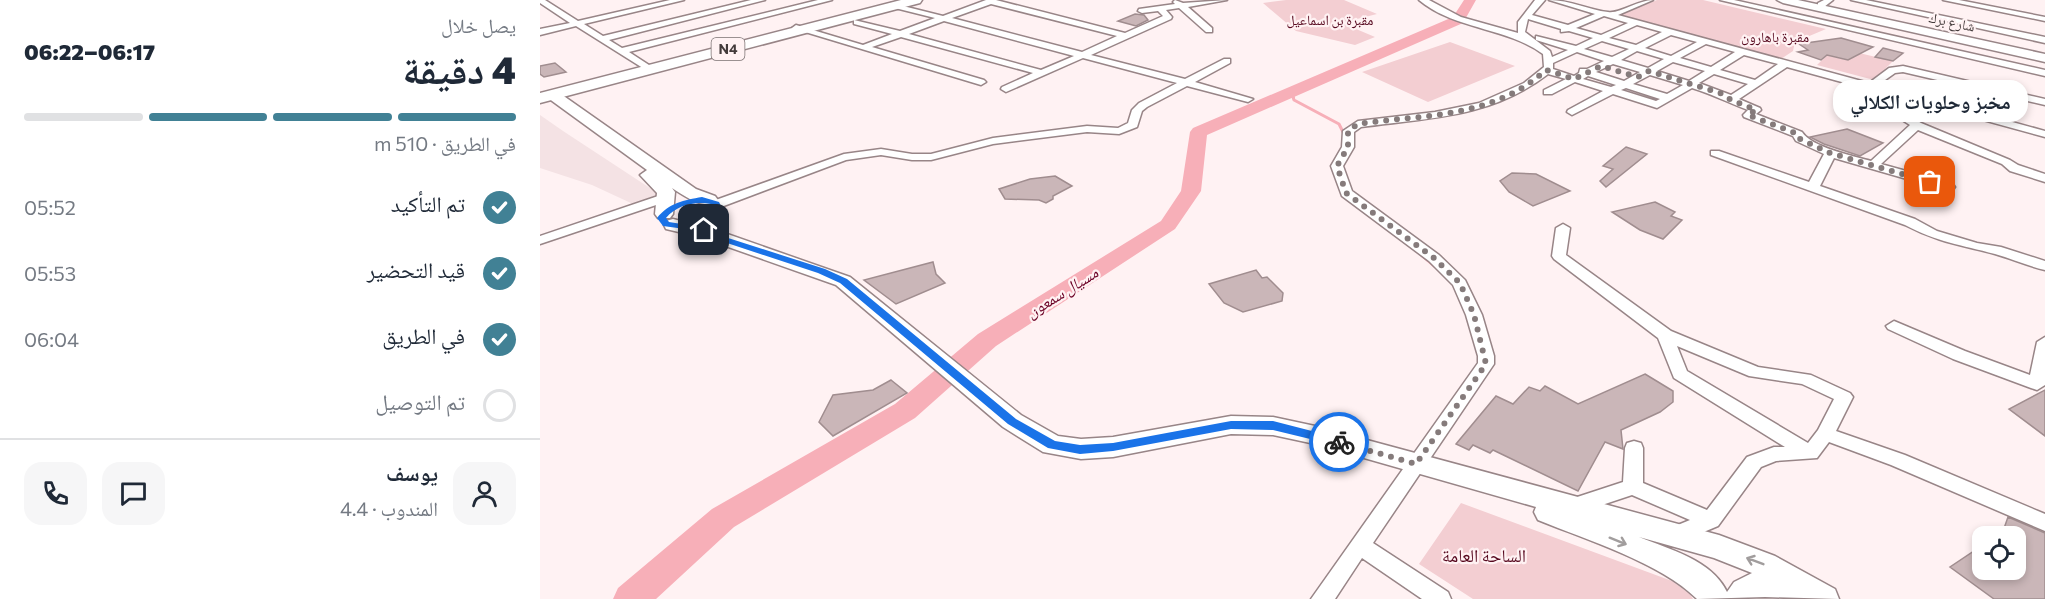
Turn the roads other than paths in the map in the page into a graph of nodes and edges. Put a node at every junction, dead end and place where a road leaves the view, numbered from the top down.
1 (680, 0) edge
2 (758, 0) edge
3 (828, 0) edge
4 (916, 0) edge
5 (1222, 0) edge
6 (1423, 0) edge
7 (1541, 0) edge
8 (1553, 0) edge
9 (1649, 0) edge
10 (1724, 0) edge
11 (1783, 0) edge
12 (1798, 0) edge
13 (1855, 0) edge
14 (1899, 0) edge
15 (1947, 0) edge
16 (1989, 0) edge
17 (546, 3) edge
18 (899, 3) edge
19 (1179, 3) edge
20 (1822, 4) edge
21 (1160, 8) junction
22 (1142, 11) dead end
23 (2045, 11) edge
24 (1545, 14) dead end
25 (1609, 14) junction
26 (1526, 16) junction
27 (1798, 17) junction
28 (942, 19) junction
29 (2045, 20) edge
30 (856, 22) dead end
31 (1637, 22) junction
32 (578, 23) junction
33 (1579, 24) junction
34 (798, 28) junction
35 (1567, 29) junction
36 (1209, 30) dead end
37 (2045, 30) edge
38 (1672, 31) junction
39 (540, 32) edge
40 (900, 34) junction
41 (1551, 34) junction
42 (1612, 34) junction
43 (1126, 36) junction
44 (603, 39) junction
45 (1600, 39) junction
46 (1536, 40) junction
47 (2045, 40) edge
48 (1706, 41) junction
49 (1588, 44) junction
50 (1647, 44) junction
51 (862, 48) junction
52 (1636, 49) junction
53 (1576, 50) junction
54 (622, 51) junction
55 (1744, 51) junction
56 (1950, 52) junction
57 (1683, 54) junction
58 (1564, 55) junction
59 (1624, 55) junction
60 (1081, 56) junction
61 (2045, 56) edge
62 (1941, 58) dead end
63 (1672, 59) junction
64 (1612, 60) junction
65 (1227, 61) dead end
66 (1786, 63) junction
67 (1660, 65) junction
68 (1722, 65) junction
69 (1547, 66) junction
70 (1601, 66) junction
71 (646, 67) junction
72 (1649, 71) junction
73 (1713, 71) junction
74 (1588, 72) junction
75 (1923, 73) junction
76 (1042, 74) junction
77 (2045, 74) edge
78 (1638, 77) junction
79 (1702, 77) junction
80 (1765, 77) junction
81 (606, 79) junction
82 (1574, 79) junction
83 (981, 82) dead end
84 (1185, 83) junction
85 (1755, 83) junction
86 (1625, 84) junction
87 (1691, 84) junction
88 (1871, 86) junction
89 (1006, 89) dead end
90 (1681, 90) junction
91 (1745, 90) junction
92 (1612, 91) junction
93 (1548, 92) dead end
94 (2045, 92) edge
95 (543, 94) edge
96 (1702, 97) dead end
97 (1908, 97) junction
98 (1669, 98) junction
99 (1248, 99) dead end
100 (1731, 100) junction
101 (2045, 102) edge
102 (573, 110) junction
103 (1572, 112) dead end
104 (1917, 125) junction
105 (2045, 134) edge
106 (1715, 153) dead end
107 (1830, 153) junction
108 (1873, 165) junction
109 (2045, 178) edge
110 (1949, 187) dead end
111 (1812, 189) junction
112 (714, 206) junction
113 (668, 212) junction
114 (1563, 228) dead end
115 (721, 238) junction
116 (540, 240) edge
117 (2045, 266) edge
118 (1894, 326) dead end
119 (1665, 335) junction
120 (2045, 342) edge
121 (2042, 373) edge
122 (1825, 434) junction
123 (1634, 448) dead end
124 (1810, 453) junction
125 (1416, 464) junction
126 (1467, 478) junction
127 (1634, 487) junction
128 (1572, 507) junction
129 (1711, 520) junction
130 (2045, 523) edge
131 (1674, 535) junction
132 (1360, 544) junction
133 (1322, 599) edge
134 (1440, 599) edge
135 (1714, 599) edge
136 (1739, 599) edge
137 (1806, 599) edge
138 (1824, 599) edge

1 - 32 street
2 - 44 street
3 - 54 street
4 - 18 highway, N4
5 - 19 street
6 - 46 street
7 - 26 street
8 - 25 street
9 - 25 street
10 - 27 street
11 - 20 main road, شارع برك
12 - 20 main road, شارع برك
13 - 47 street
14 - 37 street
15 - 29 street
16 - 23 street
17 - 32 street
18 - 28 street
18 - 34 highway, N4
19 - 21 street
19 - 36 street
20 - 27 street
20 - 61 main road, شارع برك
21 - 22 street
21 - 43 street
24 - 33 street
25 - 31 street
25 - 33 street
26 - 35 street
26 - 46 street
27 - 56 street
28 - 40 street
28 - 43 street
28 - 60 street
30 - 40 street
31 - 38 street
31 - 42 street
32 - 39 street
32 - 44 street
33 - 35 street
33 - 42 street
34 - 51 street
34 - 71 highway, N4
34 - 81 highway, N4
35 - 41 street
35 - 45 street
38 - 48 street
38 - 50 street
40 - 51 street
40 - 76 street
41 - 46 street
41 - 49 street
42 - 45 street
42 - 50 street
43 - 60 street
44 - 54 street
45 - 49 street
45 - 52 street
46 - 53 street
46 - 58 street
46 - 69 street
48 - 55 street
48 - 57 street
49 - 53 street
49 - 59 street
50 - 52 street
50 - 57 street
51 - 83 street
52 - 59 street
52 - 63 street
53 - 58 street
53 - 64 street
54 - 71 street
55 - 66 street
55 - 68 street
56 - 62 street
56 - 77 street
57 - 63 street
57 - 68 street
58 - 69 street
58 - 70 street
59 - 64 street
59 - 67 street
60 - 76 street
60 - 84 street
63 - 67 street
63 - 73 street
64 - 70 street
64 - 72 street
65 - 84 street
66 - 80 street
66 - 88 street
67 - 72 street
67 - 79 street
68 - 73 street
68 - 80 street
69 - 74 street
69 - 82 street
69 - 125 street
70 - 74 street
70 - 78 street
71 - 81 highway, N4
72 - 78 street
72 - 87 street
73 - 79 street
73 - 85 street
74 - 82 street
74 - 86 street
75 - 88 street
75 - 94 street
75 - 101 street
76 - 89 street
78 - 86 street
78 - 90 street
79 - 87 street
79 - 91 street
80 - 85 street
81 - 95 highway
81 - 102 highway
82 - 92 street
82 - 93 street
84 - 99 street
84 - 112 street
85 - 91 street
86 - 92 street
86 - 98 street
87 - 90 street
87 - 100 street
88 - 97 street
90 - 96 street
90 - 98 street
91 - 100 street
92 - 98 street
92 - 103 street
95 - 102 main road
95 - 113 main road
97 - 104 street
97 - 105 street
100 - 107 street
102 - 112 main road
104 - 108 street
104 - 109 street
106 - 111 street
107 - 108 street
107 - 111 street
108 - 110 street
111 - 117 street
112 - 113 main road
112 - 115 main road
113 - 115 main road
113 - 116 street
114 - 119 street
115 - 125 main road
118 - 121 street
119 - 122 street
119 - 124 street
120 - 121 street
122 - 124 street
122 - 130 street
123 - 127 street
124 - 129 street
125 - 126 main road
125 - 132 street
126 - 128 main road
126 -> 135 main road
127 - 128 street
127 - 129 street
128 - 131 main road
129 - 131 street
138 -> 131 main road
132 - 133 street
132 - 134 street
136 - 137 main road

